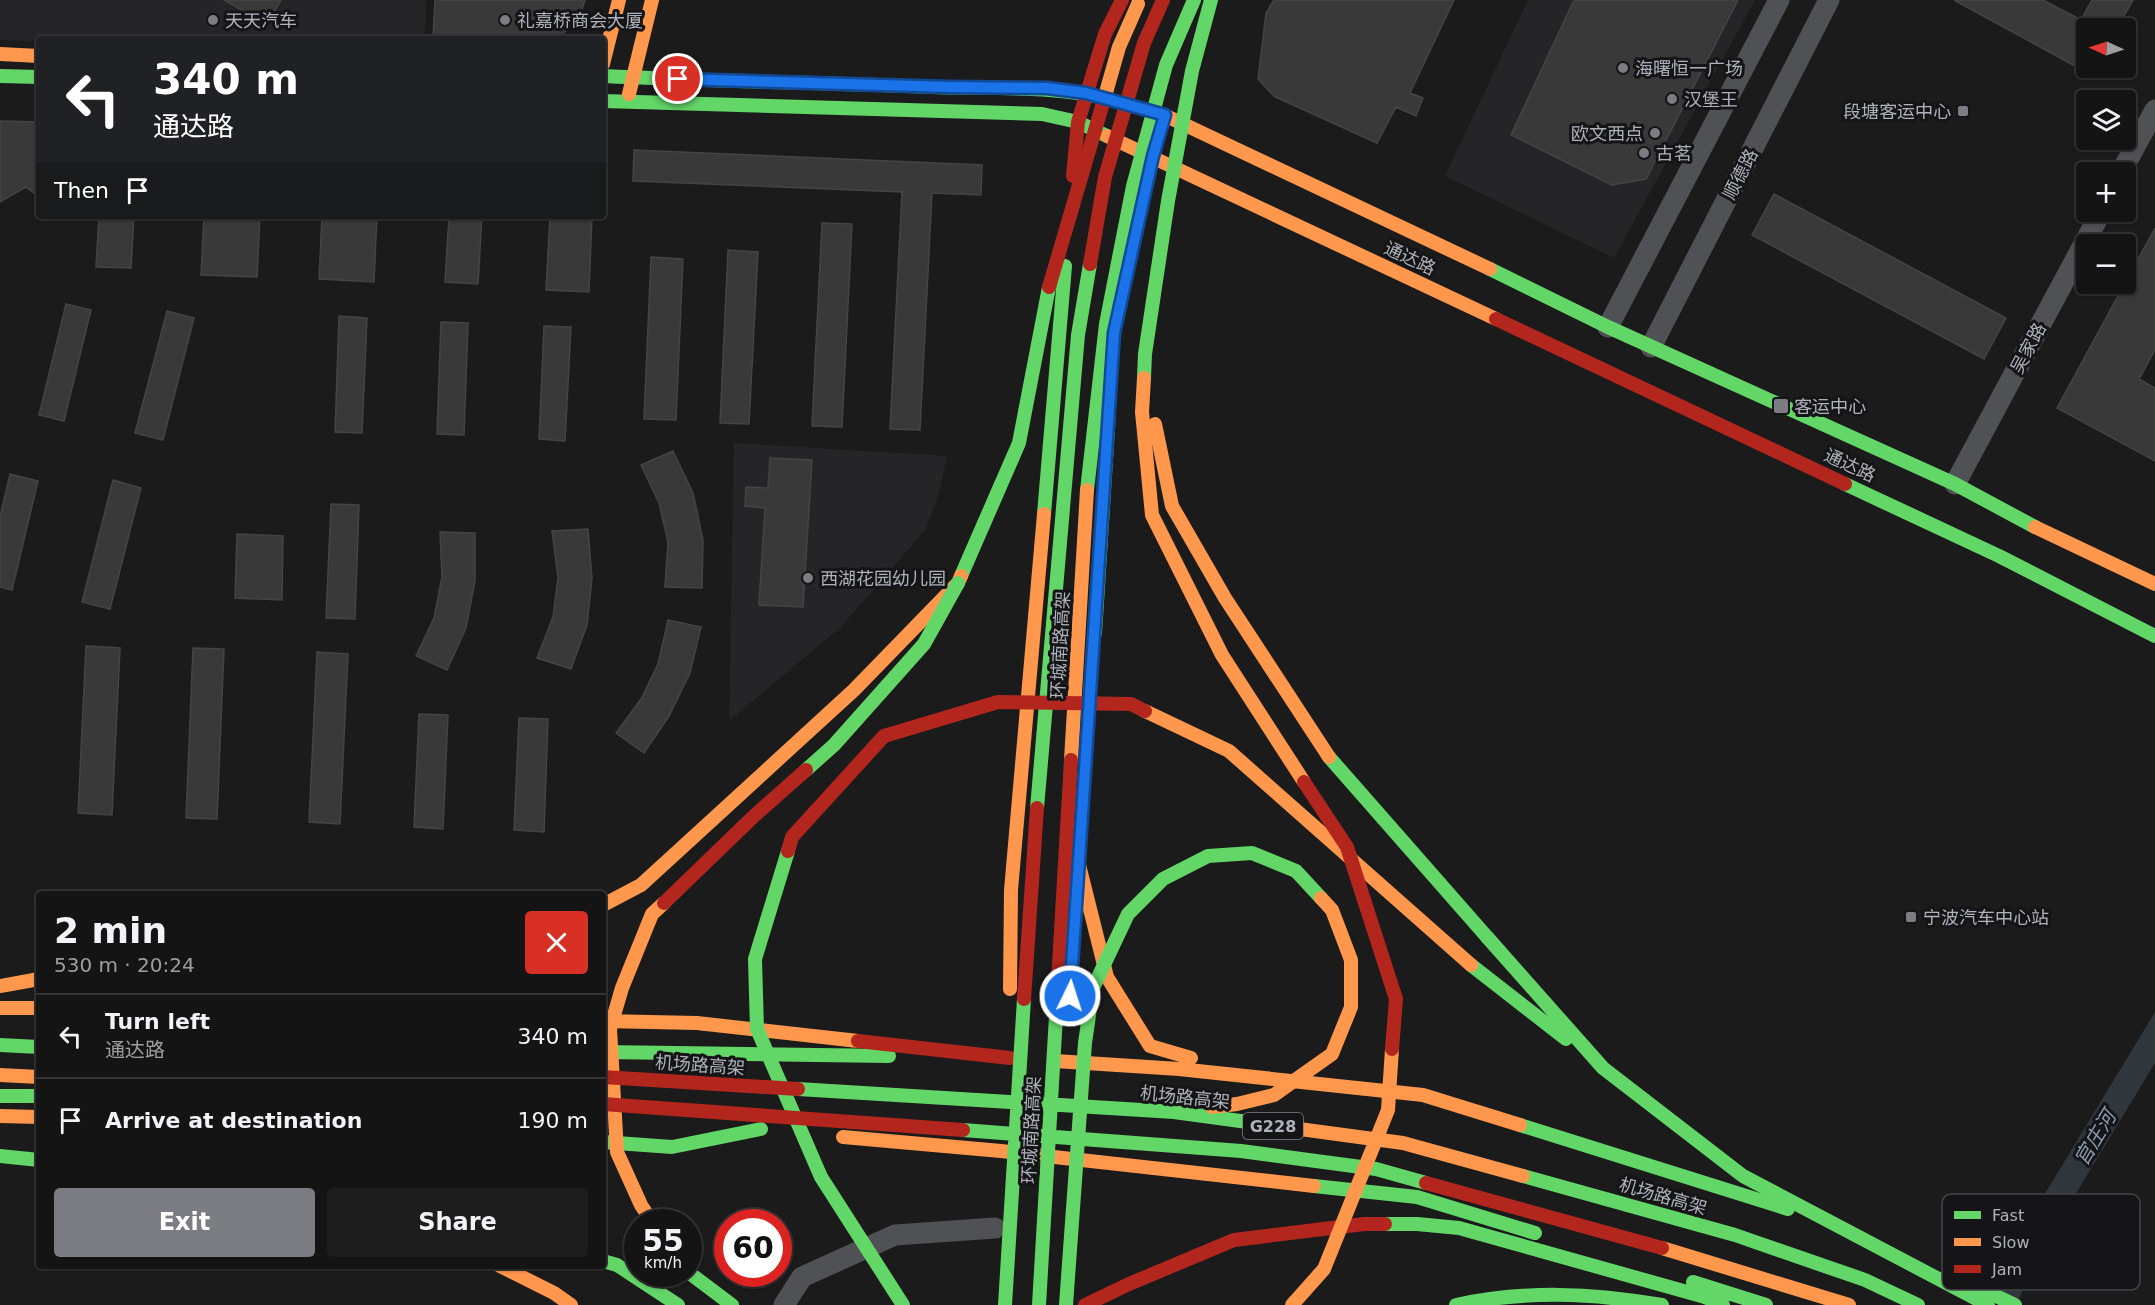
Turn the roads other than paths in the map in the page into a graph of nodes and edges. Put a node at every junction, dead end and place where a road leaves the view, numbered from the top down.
1 (619, 0) edge
2 (652, 0) edge
3 (1122, 0) edge
4 (1140, 0) edge
5 (1163, 0) edge
6 (1196, 0) edge
7 (1211, 0) edge
8 (1779, 0) edge
9 (1829, 0) edge
10 (606, 52) edge
11 (0, 54) edge
12 (36, 56) edge
13 (0, 76) edge
14 (606, 76) edge
15 (36, 77) edge
16 (633, 78) junction
17 (1086, 93) junction
18 (606, 101) edge
19 (627, 102) junction
20 (2155, 110) edge
21 (1165, 115) junction
22 (1078, 122) junction
23 (1153, 156) junction
24 (2126, 162) edge
25 (2096, 222) edge
26 (1608, 327) junction
27 (1651, 347) junction
28 (1144, 354) junction
29 (1955, 484) junction
30 (958, 583) junction
31 (2155, 584) edge
32 (2155, 636) edge
33 (1093, 652) dead end
34 (1091, 688) dead end
35 (1089, 711) dead end
36 (606, 903) edge
37 (36, 980) edge
38 (0, 986) edge
39 (0, 1008) edge
40 (36, 1008) edge
41 (606, 1021) edge
42 (0, 1031) edge
43 (36, 1035) edge
44 (0, 1045) edge
45 (36, 1047) edge
46 (606, 1052) edge
47 (1010, 1058) junction
48 (1066, 1061) junction
49 (1603, 1068) junction
50 (0, 1075) edge
51 (36, 1077) edge
52 (606, 1077) edge
53 (1265, 1078) junction
54 (0, 1096) edge
55 (36, 1096) edge
56 (606, 1104) edge
57 (1174, 1112) junction
58 (0, 1116) edge
59 (36, 1117) edge
60 (606, 1119) edge
61 (626, 1120) dead end
62 (682, 1124) dead end
63 (772, 1130) junction
64 (606, 1142) edge
65 (0, 1156) edge
66 (1000, 1156) junction
67 (1057, 1157) junction
68 (36, 1160) edge
69 (644, 1209) edge
70 (995, 1228) dead end
71 (1552, 1239) dead end
72 (1586, 1249) dead end
73 (606, 1262) edge
74 (506, 1269) edge
75 (1942, 1270) edge
76 (1942, 1281) edge
77 (702, 1282) edge
78 (1960, 1290) edge
79 (1984, 1290) edge
80 (571, 1305) edge
81 (678, 1305) edge
82 (732, 1305) edge
83 (784, 1305) edge
84 (903, 1305) edge
85 (1005, 1305) edge
86 (1039, 1305) edge
87 (1048, 1305) edge
88 (1066, 1305) edge
89 (1085, 1305) edge
90 (1292, 1305) edge
91 (1456, 1305) edge
92 (1662, 1305) edge
93 (1723, 1305) edge
94 (1766, 1305) edge
95 (1849, 1305) edge
96 (1918, 1305) edge
97 (1988, 1305) edge
98 (2015, 1305) edge

1 - 10 main road
2 - 16 main road
3 - 17 main road
4 - 30 main road, bridge
5 - 85 main road, 环城南路高架, bridge
6 - 21 main road
6 - 86 main road, 环城南路高架, bridge
7 - 28 main road, bridge
8 - 26 street
9 - 27 street, 顺德路
11 - 12 main road
13 - 15 main road
14 - 16 main road, 通达路
16 - 17 main road, 通达路
16 - 19 main road
17 - 21 main road, 通达路
17 - 22 main road
18 - 19 main road, 通达路
19 - 22 main road, 通达路
20 - 24 street
21 - 23 main road
21 - 26 main road, 通达路
22 - 23 main road, 通达路
22 - 47 main road
23 - 32 main road, 通达路
23 - 33 main road
25 - 29 street, 吴家路
26 - 27 main road, 通达路
27 - 29 main road, 通达路
28 - 49 main road, bridge
28 - 90 main road, bridge
29 - 31 main road, 通达路
30 - 36 main road, bridge
30 - 69 main road, bridge
34 - 35 main road
37 - 38 main road
39 - 40 main road
41 - 47 main road
42 - 43 main road
44 - 45 main road
46 - 47 main road
47 - 48 main road
47 - 66 main road
48 - 53 main road
48 - 53 main road
48 - 67 main road
49 - 76 main road, bridge
49 - 84 main road, bridge
50 - 51 main road
52 - 57 main road, 机场路高架 / G228, bridge
53 - 75 main road
54 - 55 main road
56 - 95 main road, G228, bridge
57 - 88 main road, bridge
57 - 96 main road, 机场路高架 / G228, bridge
58 - 59 main road
60 - 61 main road
62 - 63 main road
63 - 64 main road
63 - 66 main road
65 - 68 main road
66 - 67 main road
67 - 71 main road
67 - 87 main road
70 - 83 street
72 - 94 main road
73 - 81 main road
74 - 80 main road
77 - 82 main road
78 - 97 main road, bridge
79 - 98 main road
89 - 93 main road
91 - 92 main road

